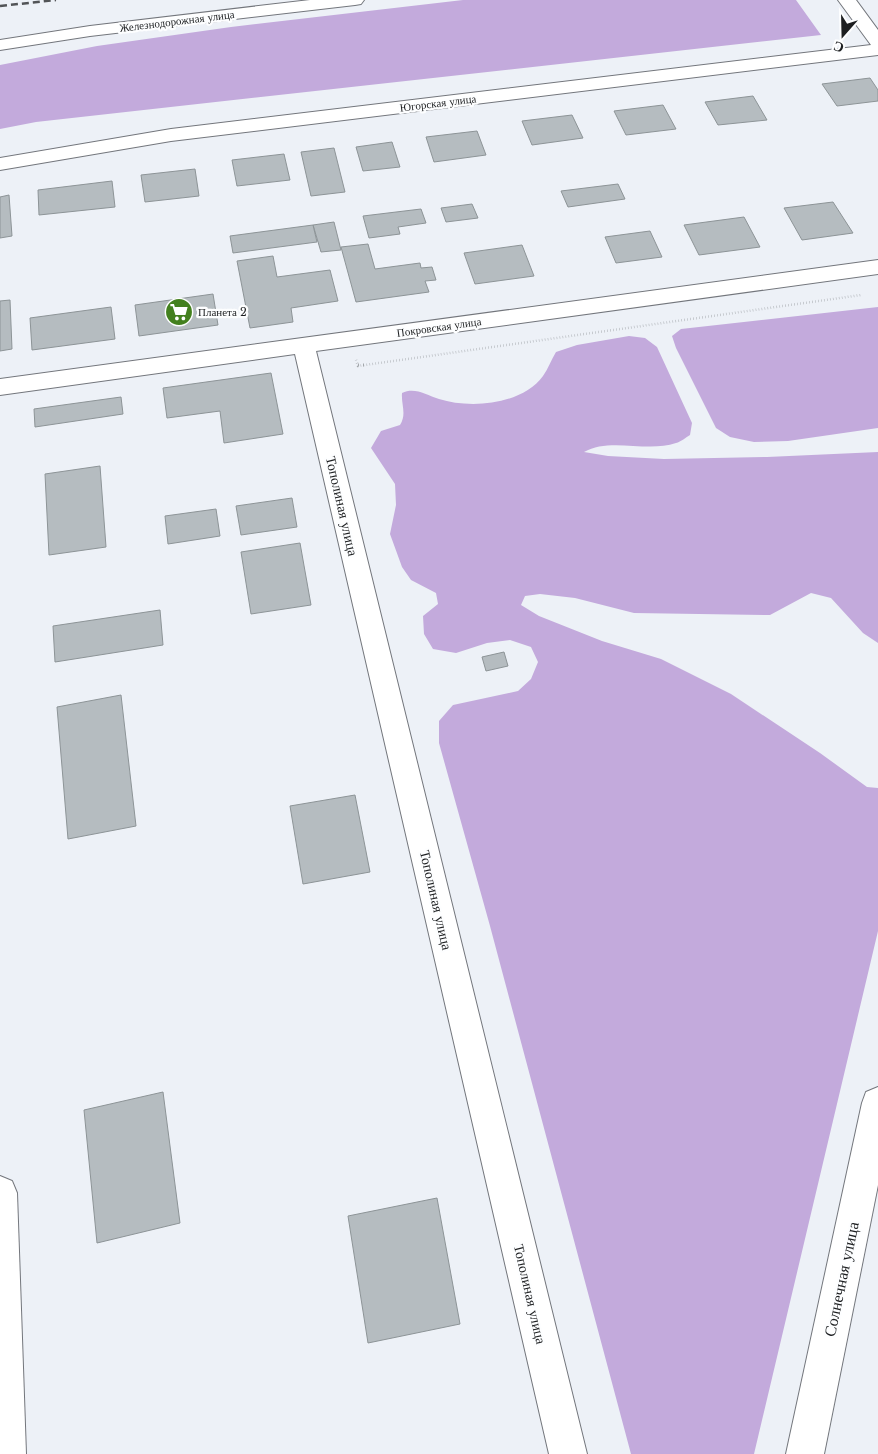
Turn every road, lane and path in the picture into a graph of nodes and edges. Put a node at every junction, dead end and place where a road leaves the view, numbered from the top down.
1 (355, 0) edge
2 (847, 0) edge
3 (878, 42) edge
4 (0, 45) edge
5 (878, 50) edge
6 (0, 164) edge
7 (878, 267) edge
8 (868, 294) dead end
9 (304, 346) junction
10 (358, 366) dead end
11 (0, 387) edge
12 (878, 1103) edge
13 (0, 1193) edge
14 (6, 1454) edge
15 (568, 1454) edge
16 (805, 1454) edge

1 - 4 street, Железнодорожная улица
2 - 3 street
5 - 6 street, Югорская улица
7 - 9 street, Покровская улица
8 - 10 path
9 - 11 street, Покровская улица
9 - 15 street, Тополиная улица
12 - 16 street, Солнечная улица
13 - 14 street

